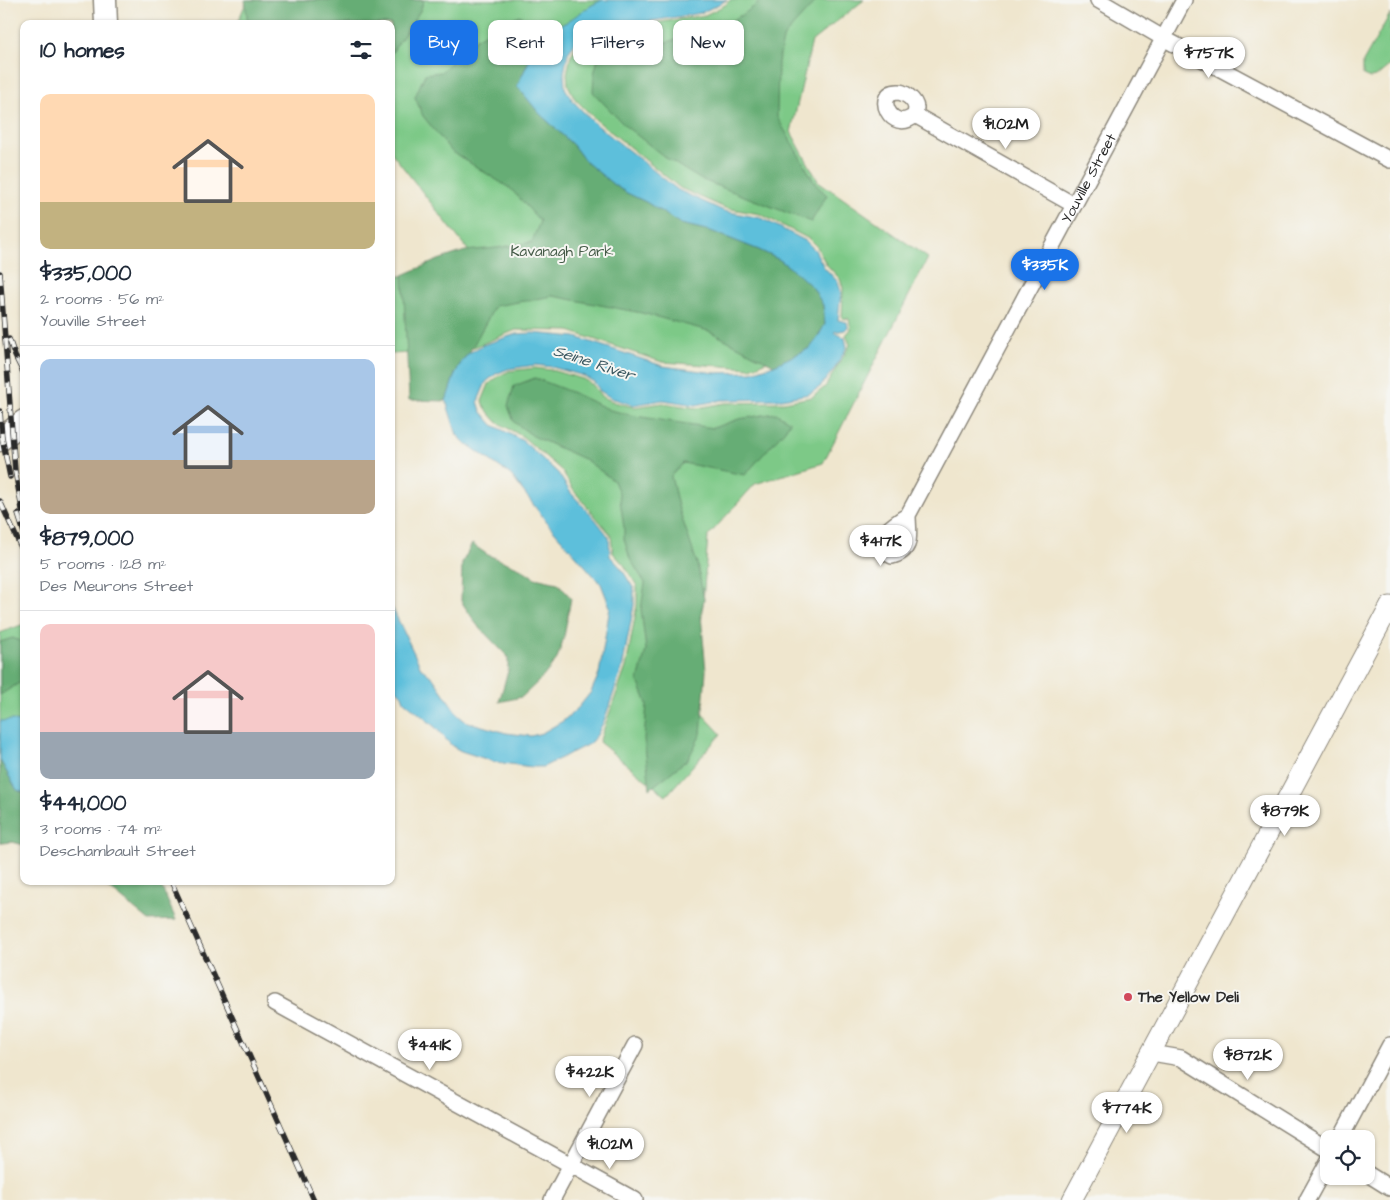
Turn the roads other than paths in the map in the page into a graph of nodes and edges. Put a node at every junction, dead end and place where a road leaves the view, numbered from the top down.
1 (104, 0) edge
2 (1098, 0) edge
3 (1184, 0) edge
4 (106, 20) edge
5 (1163, 38) junction
6 (915, 116) dead end
7 (1390, 160) edge
8 (1074, 205) junction
9 (20, 424) edge
10 (0, 440) edge
11 (908, 515) dead end
12 (1390, 606) edge
13 (274, 1003) dead end
14 (635, 1045) dead end
15 (1390, 1045) edge
16 (1152, 1053) junction
17 (1345, 1130) edge
18 (1320, 1144) edge
19 (571, 1166) junction
20 (1320, 1176) edge
21 (1375, 1179) edge
22 (1390, 1188) edge
23 (552, 1200) edge
24 (636, 1200) edge
25 (1072, 1200) edge
26 (1307, 1200) edge

1 - 4 main road
2 - 5 street
3 - 5 street, Youville Street
5 - 7 street
5 - 8 street, Youville Street
6 - 8 street
8 - 11 street, Youville Street
9 - 10 main road
12 - 16 street
13 - 19 street
14 - 19 street
15 - 17 street
16 - 18 street
16 - 25 street
19 - 23 street
19 - 24 street
20 - 26 street
21 - 22 street

